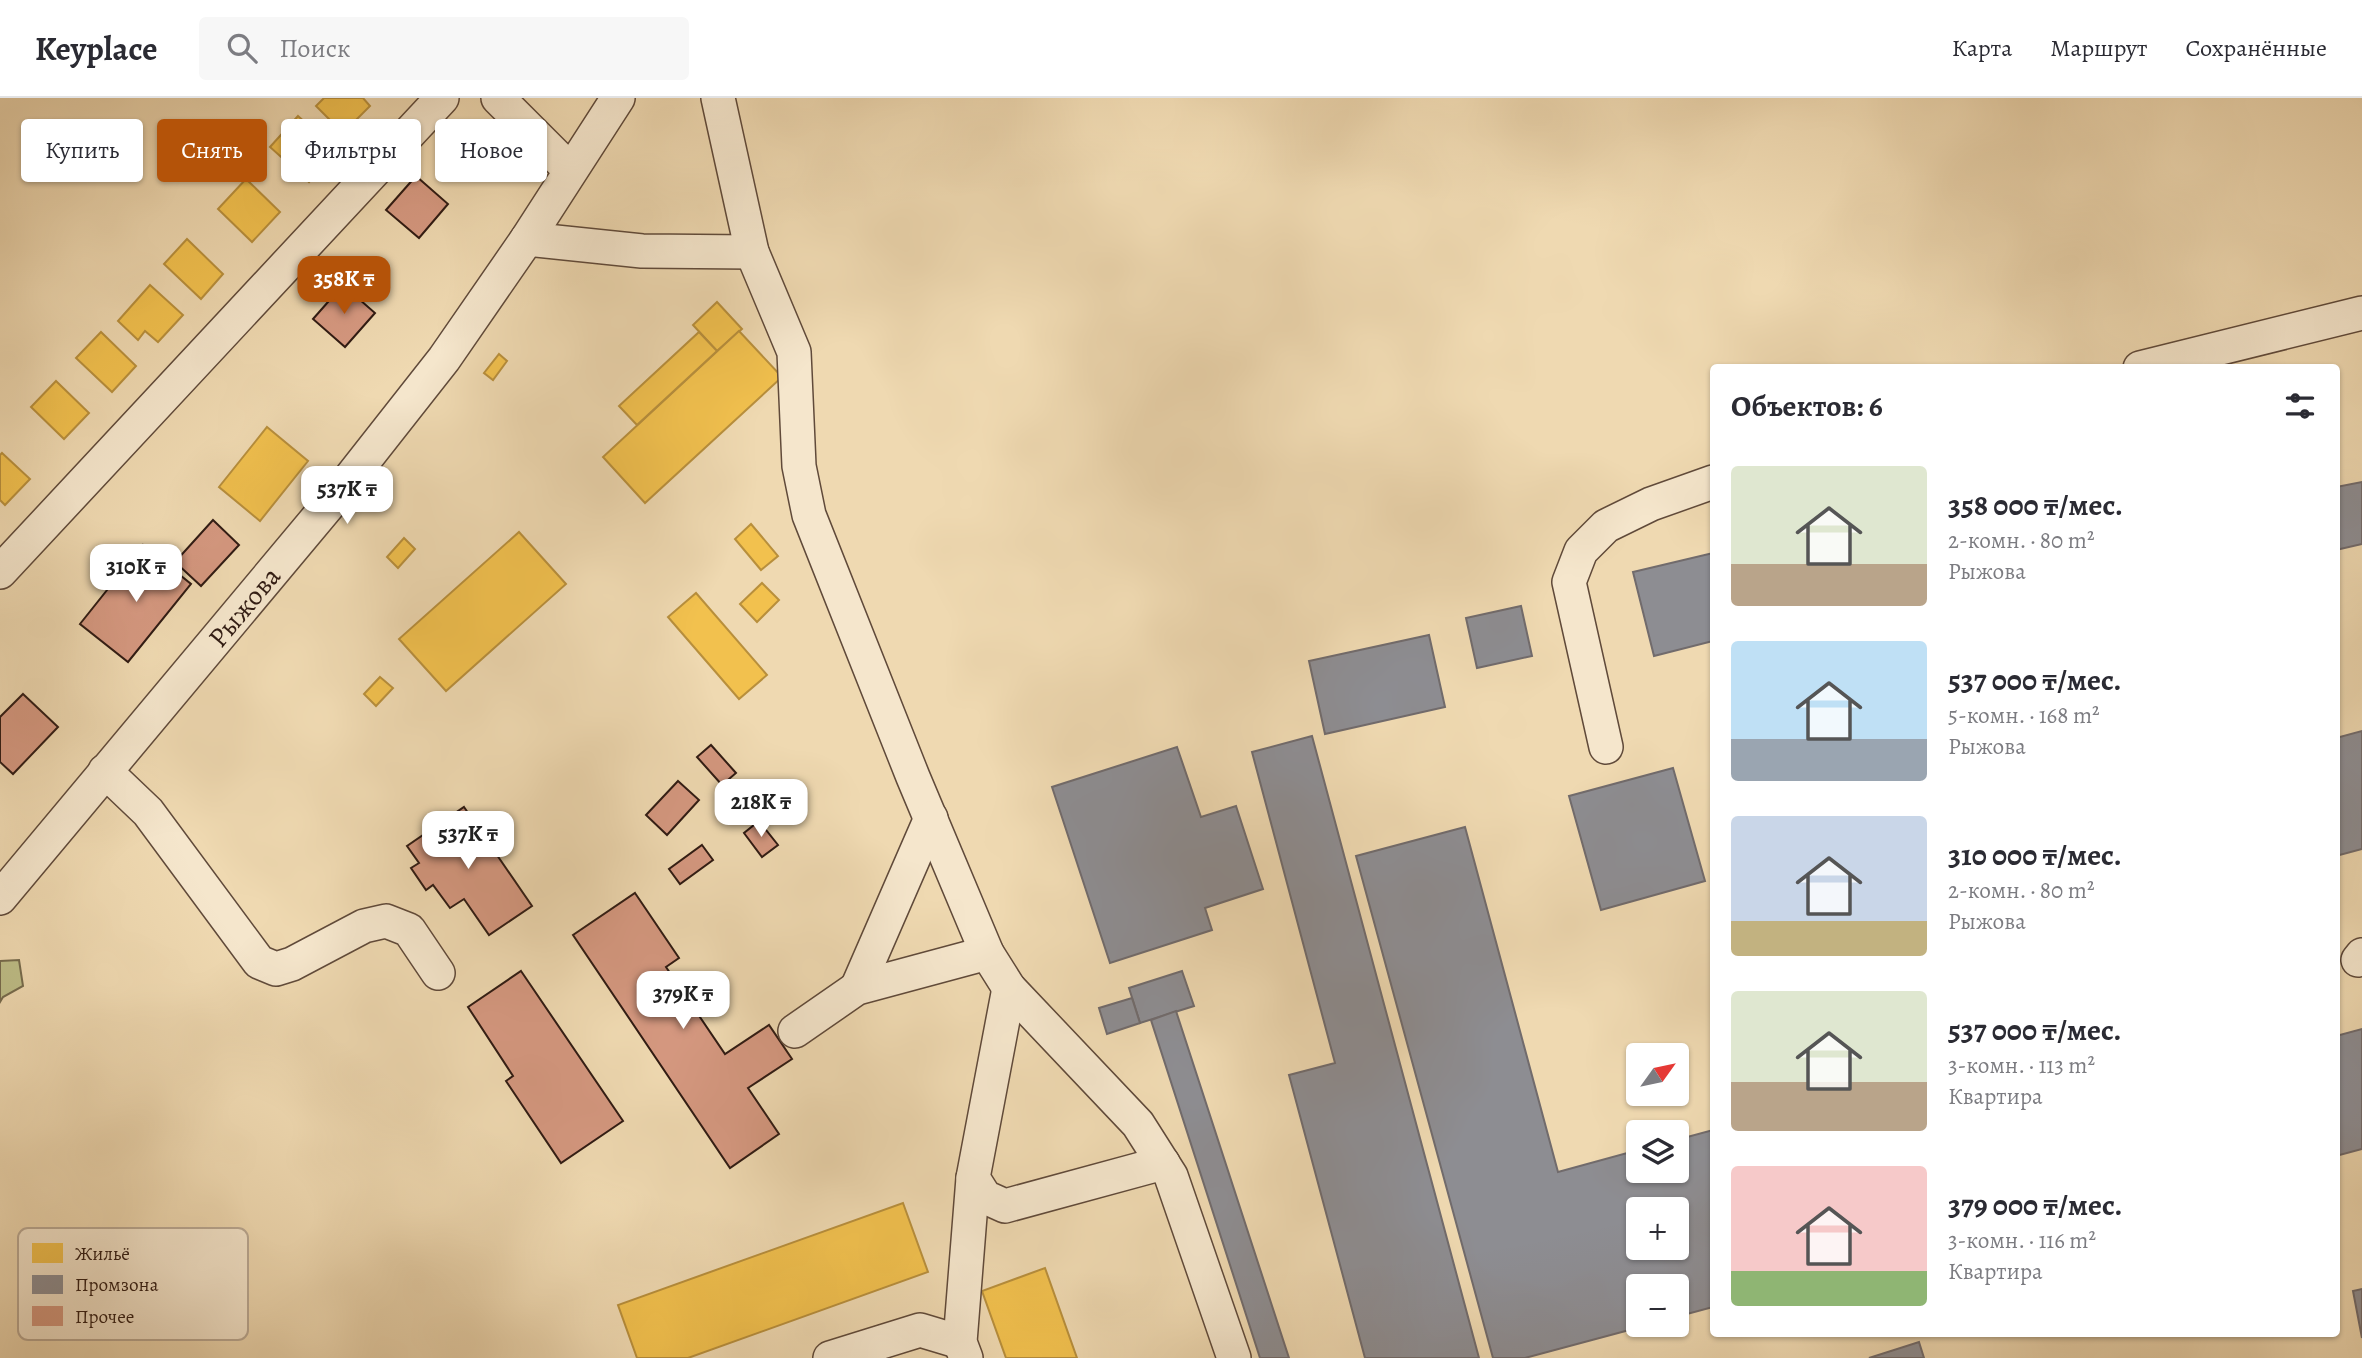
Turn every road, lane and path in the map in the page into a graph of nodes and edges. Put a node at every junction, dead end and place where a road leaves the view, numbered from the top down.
1 (442, 98) edge
2 (498, 98) edge
3 (618, 98) edge
4 (718, 98) edge
5 (570, 170) junction
6 (527, 239) junction
7 (752, 252) junction
8 (2362, 313) edge
9 (2156, 364) edge
10 (1710, 483) edge
11 (0, 572) edge
12 (1605, 747) dead end
13 (105, 771) junction
14 (931, 818) junction
15 (0, 898) edge
16 (987, 953) junction
17 (438, 974) dead end
18 (857, 988) junction
19 (1009, 988) junction
20 (794, 1031) dead end
21 (1163, 1163) junction
22 (973, 1178) junction
23 (963, 1350) edge
24 (830, 1358) edge
25 (1234, 1358) edge

1 - 11 street
2 - 5 street
3 - 5 street, Рыжова
4 - 7 street
5 - 6 street, Рыжова
6 - 7 street
6 - 13 street, Рыжова
7 - 14 street
8 - 9 street
10 - 12 street
13 - 15 street, Рыжова
13 - 17 street
14 - 16 street
14 - 18 street
16 - 18 street
16 - 19 street
18 - 20 street
19 - 21 street
19 - 22 street
21 - 22 street
21 - 25 street
22 - 23 street
23 - 24 street

